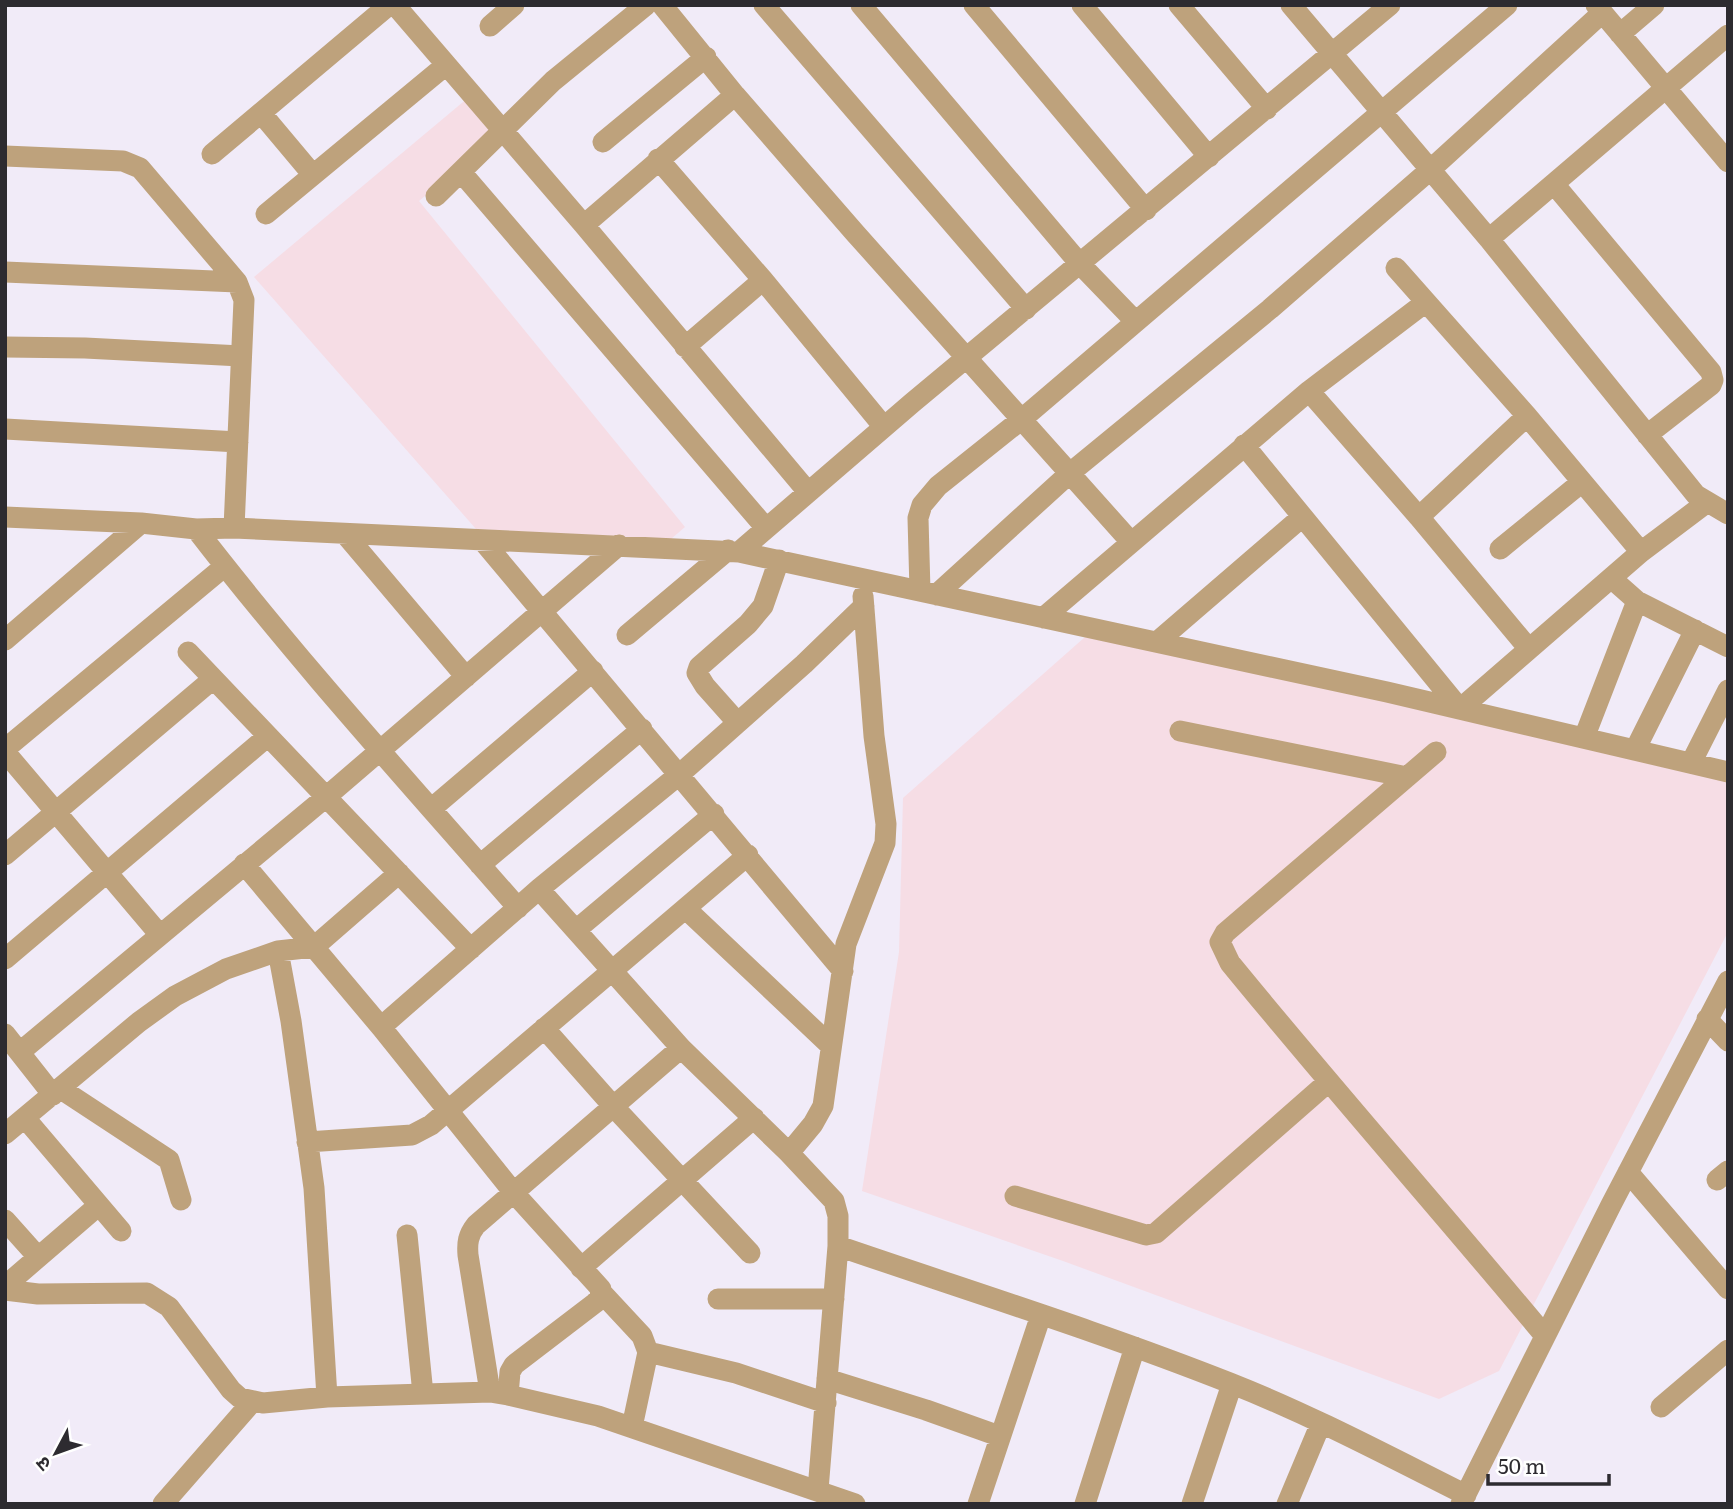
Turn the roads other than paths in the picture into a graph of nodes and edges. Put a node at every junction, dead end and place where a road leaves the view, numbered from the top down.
1 (389, 5) edge
2 (395, 5) edge
3 (514, 5) edge
4 (646, 5) edge
5 (662, 5) edge
6 (764, 5) edge
7 (861, 5) edge
8 (974, 5) edge
9 (1082, 5) edge
10 (1180, 5) edge
11 (1292, 5) edge
12 (1507, 5) edge
13 (1654, 5) edge
14 (1379, 9) edge
15 (1599, 9) edge
16 (490, 26) dead end
17 (1620, 34) junction
18 (1728, 35) edge
19 (1333, 54) junction
20 (706, 57) junction
21 (446, 65) junction
22 (1666, 88) junction
23 (735, 95) junction
24 (1267, 109) junction
25 (1381, 111) junction
26 (261, 113) junction
27 (503, 132) junction
28 (603, 142) dead end
29 (1724, 150) edge
30 (212, 154) dead end
31 (5, 156) edge
32 (1209, 157) junction
33 (658, 159) junction
34 (1430, 170) junction
35 (461, 172) junction
36 (313, 175) junction
37 (1554, 184) junction
38 (436, 196) dead end
39 (1146, 210) junction
40 (265, 214) dead end
41 (584, 225) junction
42 (1489, 239) junction
43 (1080, 264) junction
44 (1396, 268) dead end
45 (5, 272) edge
46 (763, 279) junction
47 (237, 282) junction
48 (1426, 302) junction
49 (1026, 309) junction
50 (1135, 321) junction
51 (5, 347) edge
52 (685, 347) junction
53 (241, 356) junction
54 (965, 359) junction
55 (1309, 391) junction
56 (1527, 416) junction
57 (1022, 419) junction
58 (884, 427) junction
59 (5, 429) edge
60 (1647, 435) junction
61 (238, 442) junction
62 (1244, 446) junction
63 (1070, 473) junction
64 (1581, 482) junction
65 (808, 492) junction
66 (1706, 503) junction
67 (1728, 514) edge
68 (5, 517) edge
69 (1301, 517) junction
70 (1419, 517) junction
71 (141, 523) junction
72 (765, 527) junction
73 (234, 528) junction
74 (196, 529) junction
75 (345, 534) junction
76 (482, 540) junction
77 (1131, 542) junction
78 (620, 545) junction
79 (1500, 549) dead end
80 (734, 551) junction
81 (1641, 552) junction
82 (779, 560) junction
83 (225, 566) junction
84 (1611, 578) junction
85 (862, 580) junction
86 (928, 593) junction
87 (1637, 601) junction
88 (864, 606) junction
89 (542, 611) junction
90 (1043, 618) junction
91 (1695, 630) junction
92 (627, 635) dead end
93 (5, 639) edge
94 (1157, 642) junction
95 (1728, 647) edge
96 (1529, 649) junction
97 (188, 652) dead end
98 (593, 671) junction
99 (466, 677) junction
100 (213, 679) junction
101 (1728, 690) edge
102 (1460, 709) junction
103 (737, 722) junction
104 (642, 729) junction
105 (1180, 731) dead end
106 (268, 736) junction
107 (1584, 738) junction
108 (380, 750) junction
109 (1635, 750) junction
110 (5, 751) edge
111 (1436, 752) dead end
112 (1691, 763) junction
113 (1728, 772) edge
114 (680, 774) junction
115 (1407, 777) junction
116 (326, 797) junction
117 (431, 809) junction
118 (56, 812) junction
119 (713, 814) junction
120 (5, 855) edge
121 (748, 855) junction
122 (244, 864) junction
123 (480, 865) junction
124 (107, 873) junction
125 (399, 873) junction
126 (539, 889) junction
127 (518, 908) junction
128 (686, 909) junction
129 (576, 930) junction
130 (160, 935) junction
131 (314, 947) junction
132 (471, 949) junction
133 (278, 951) junction
134 (5, 959) edge
135 (612, 971) junction
136 (843, 971) junction
137 (1728, 981) edge
138 (1707, 1018) junction
139 (381, 1027) junction
140 (544, 1028) junction
141 (5, 1034) edge
142 (1728, 1041) edge
143 (830, 1045) junction
144 (681, 1048) junction
145 (20, 1052) junction
146 (1327, 1083) junction
147 (57, 1092) junction
148 (613, 1106) junction
149 (446, 1111) junction
150 (25, 1118) junction
151 (754, 1118) junction
152 (5, 1134) edge
153 (307, 1142) junction
154 (789, 1153) junction
155 (1628, 1172) junction
156 (683, 1181) junction
157 (514, 1193) junction
158 (1015, 1196) dead end
159 (181, 1200) dead end
160 (99, 1205) junction
161 (5, 1220) edge
162 (121, 1231) dead end
163 (407, 1234) dead end
164 (838, 1246) junction
165 (750, 1253) dead end
166 (38, 1257) junction
167 (581, 1268) junction
168 (5, 1288) edge
169 (1728, 1289) edge
170 (602, 1293) junction
171 (718, 1298) dead end
172 (834, 1298) junction
173 (1041, 1315) junction
174 (1545, 1336) junction
175 (1135, 1347) junction
176 (1728, 1350) edge
177 (648, 1352) junction
178 (828, 1379) junction
179 (1232, 1384) junction
180 (499, 1393) junction
181 (423, 1394) junction
182 (327, 1397) junction
183 (252, 1402) junction
184 (825, 1403) junction
185 (1661, 1407) dead end
186 (1321, 1423) junction
187 (632, 1427) junction
188 (999, 1436) junction
189 (818, 1490) junction
190 (1463, 1499) edge
191 (1195, 1503) edge
192 (163, 1504) edge
193 (855, 1504) edge
194 (978, 1504) edge
195 (1084, 1504) edge
196 (1287, 1504) edge

1 - 26 street
2 - 21 street
3 - 16 street
4 - 27 street
5 - 20 street
6 - 49 street
7 - 43 street
8 - 39 street
9 - 32 street
10 - 24 street
11 - 19 street
12 - 25 street
13 - 17 street
14 - 19 street
15 - 17 street
15 - 34 street
17 - 22 street
18 - 22 street
19 - 24 street
19 - 25 street
20 - 23 street
20 - 28 street
21 - 27 street
21 - 36 street
22 - 29 street
22 - 37 street
23 - 33 street
23 - 54 street
24 - 32 street
25 - 34 street
25 - 50 street
26 - 30 street
26 - 36 street
27 - 35 street
27 - 41 street
31 - 47 street
32 - 39 street
33 - 41 street
33 - 46 street
34 - 42 street
34 - 63 street
35 - 38 street
35 - 72 street
36 - 40 street
37 - 42 street
37 - 60 street
39 - 43 street
41 - 52 street
42 - 60 street
43 - 49 street
43 - 50 street
44 - 48 street
45 - 47 street
46 - 52 street
46 - 58 street
47 - 53 street
48 - 55 street
48 - 56 street
49 - 54 street
50 - 57 street
51 - 53 street
52 - 65 street
53 - 61 street
54 - 57 street
54 - 58 street
55 - 62 street
55 - 70 street
56 - 64 street
56 - 70 street
57 - 63 street
57 - 86 street
58 - 65 street
59 - 61 street
60 - 66 street
61 - 73 street
62 - 69 street
62 - 77 street
63 - 77 street
63 - 86 street
64 - 79 street
64 - 81 street
65 - 72 street
66 - 67 street
66 - 81 street
68 - 71 street
69 - 94 street
69 - 102 street
70 - 96 street
71 - 74 street
71 - 93 street
72 - 80 street
73 - 74 street
73 - 75 street
74 - 83 street
75 - 76 street
75 - 99 street
76 - 78 street
76 - 89 street
77 - 90 street
78 - 80 street
78 - 89 street
80 - 82 street
80 - 92 street
81 - 84 street
82 - 85 street
82 - 103 street
83 - 108 street
83 - 110 street
84 - 87 street
84 - 96 street
85 - 86 street
85 - 88 street
86 - 90 street
87 - 91 street
87 - 107 street
88 - 103 street
88 - 136 street
89 - 98 street
89 - 99 street
90 - 94 street
91 - 95 street
91 - 109 street
94 - 102 street
96 - 102 street
97 - 100 street
98 - 104 street
98 - 117 street
99 - 108 street
100 - 106 street
100 - 118 street
101 - 112 street
102 - 107 street
103 - 114 street
104 - 114 street
104 - 123 street
105 - 115 street
106 - 116 street
106 - 124 street
107 - 109 street
108 - 116 street
108 - 117 street
109 - 112 street
110 - 118 street
111 - 115 street
112 - 113 street
114 - 119 street
114 - 126 street
115 - 146 street
116 - 122 street
116 - 125 street
117 - 123 street
118 - 120 street
118 - 124 street
119 - 121 street
119 - 129 street
121 - 128 street
121 - 136 street
122 - 130 street
122 - 131 street
123 - 127 street
124 - 130 street
124 - 134 street
125 - 131 street
125 - 132 street
126 - 127 street
126 - 129 street
127 - 132 street
128 - 135 street
128 - 143 street
129 - 135 street
130 - 145 street
131 - 133 street
131 - 139 street
132 - 139 street
133 - 147 street
133 - 153 street
135 - 140 street
135 - 144 street
136 - 143 street
137 - 138 street
138 - 142 street
138 - 155 street
139 - 149 street
140 - 148 street
140 - 149 street
141 - 145 street
143 - 154 street
144 - 148 street
144 - 151 street
145 - 147 street
146 - 158 street
146 - 174 street
147 - 150 street
147 - 159 street
148 - 156 street
148 - 157 street
149 - 153 street
149 - 157 street
150 - 152 street
150 - 160 street
151 - 154 street
151 - 156 street
153 - 182 street
154 - 164 street
155 - 169 street
155 - 174 street
156 - 165 street
156 - 167 street
157 - 167 street
157 - 180 street
160 - 162 street
160 - 166 street
161 - 166 street
163 - 181 street
164 - 172 street
164 - 173 street
166 - 168 street
167 - 170 street
168 - 183 street
170 - 177 street
170 - 180 street
171 - 172 street
172 - 178 street
173 - 175 street
173 - 188 street
174 - 190 street
175 - 179 street
175 - 195 street
176 - 185 street
177 - 184 street
177 - 187 street
178 - 184 street
178 - 188 street
179 - 186 street
179 - 191 street
180 - 181 street
180 - 187 street
181 - 182 street
182 - 183 street
183 - 192 street
184 - 189 street
186 - 190 street
186 - 196 street
187 - 189 street
188 - 194 street
189 - 193 street

